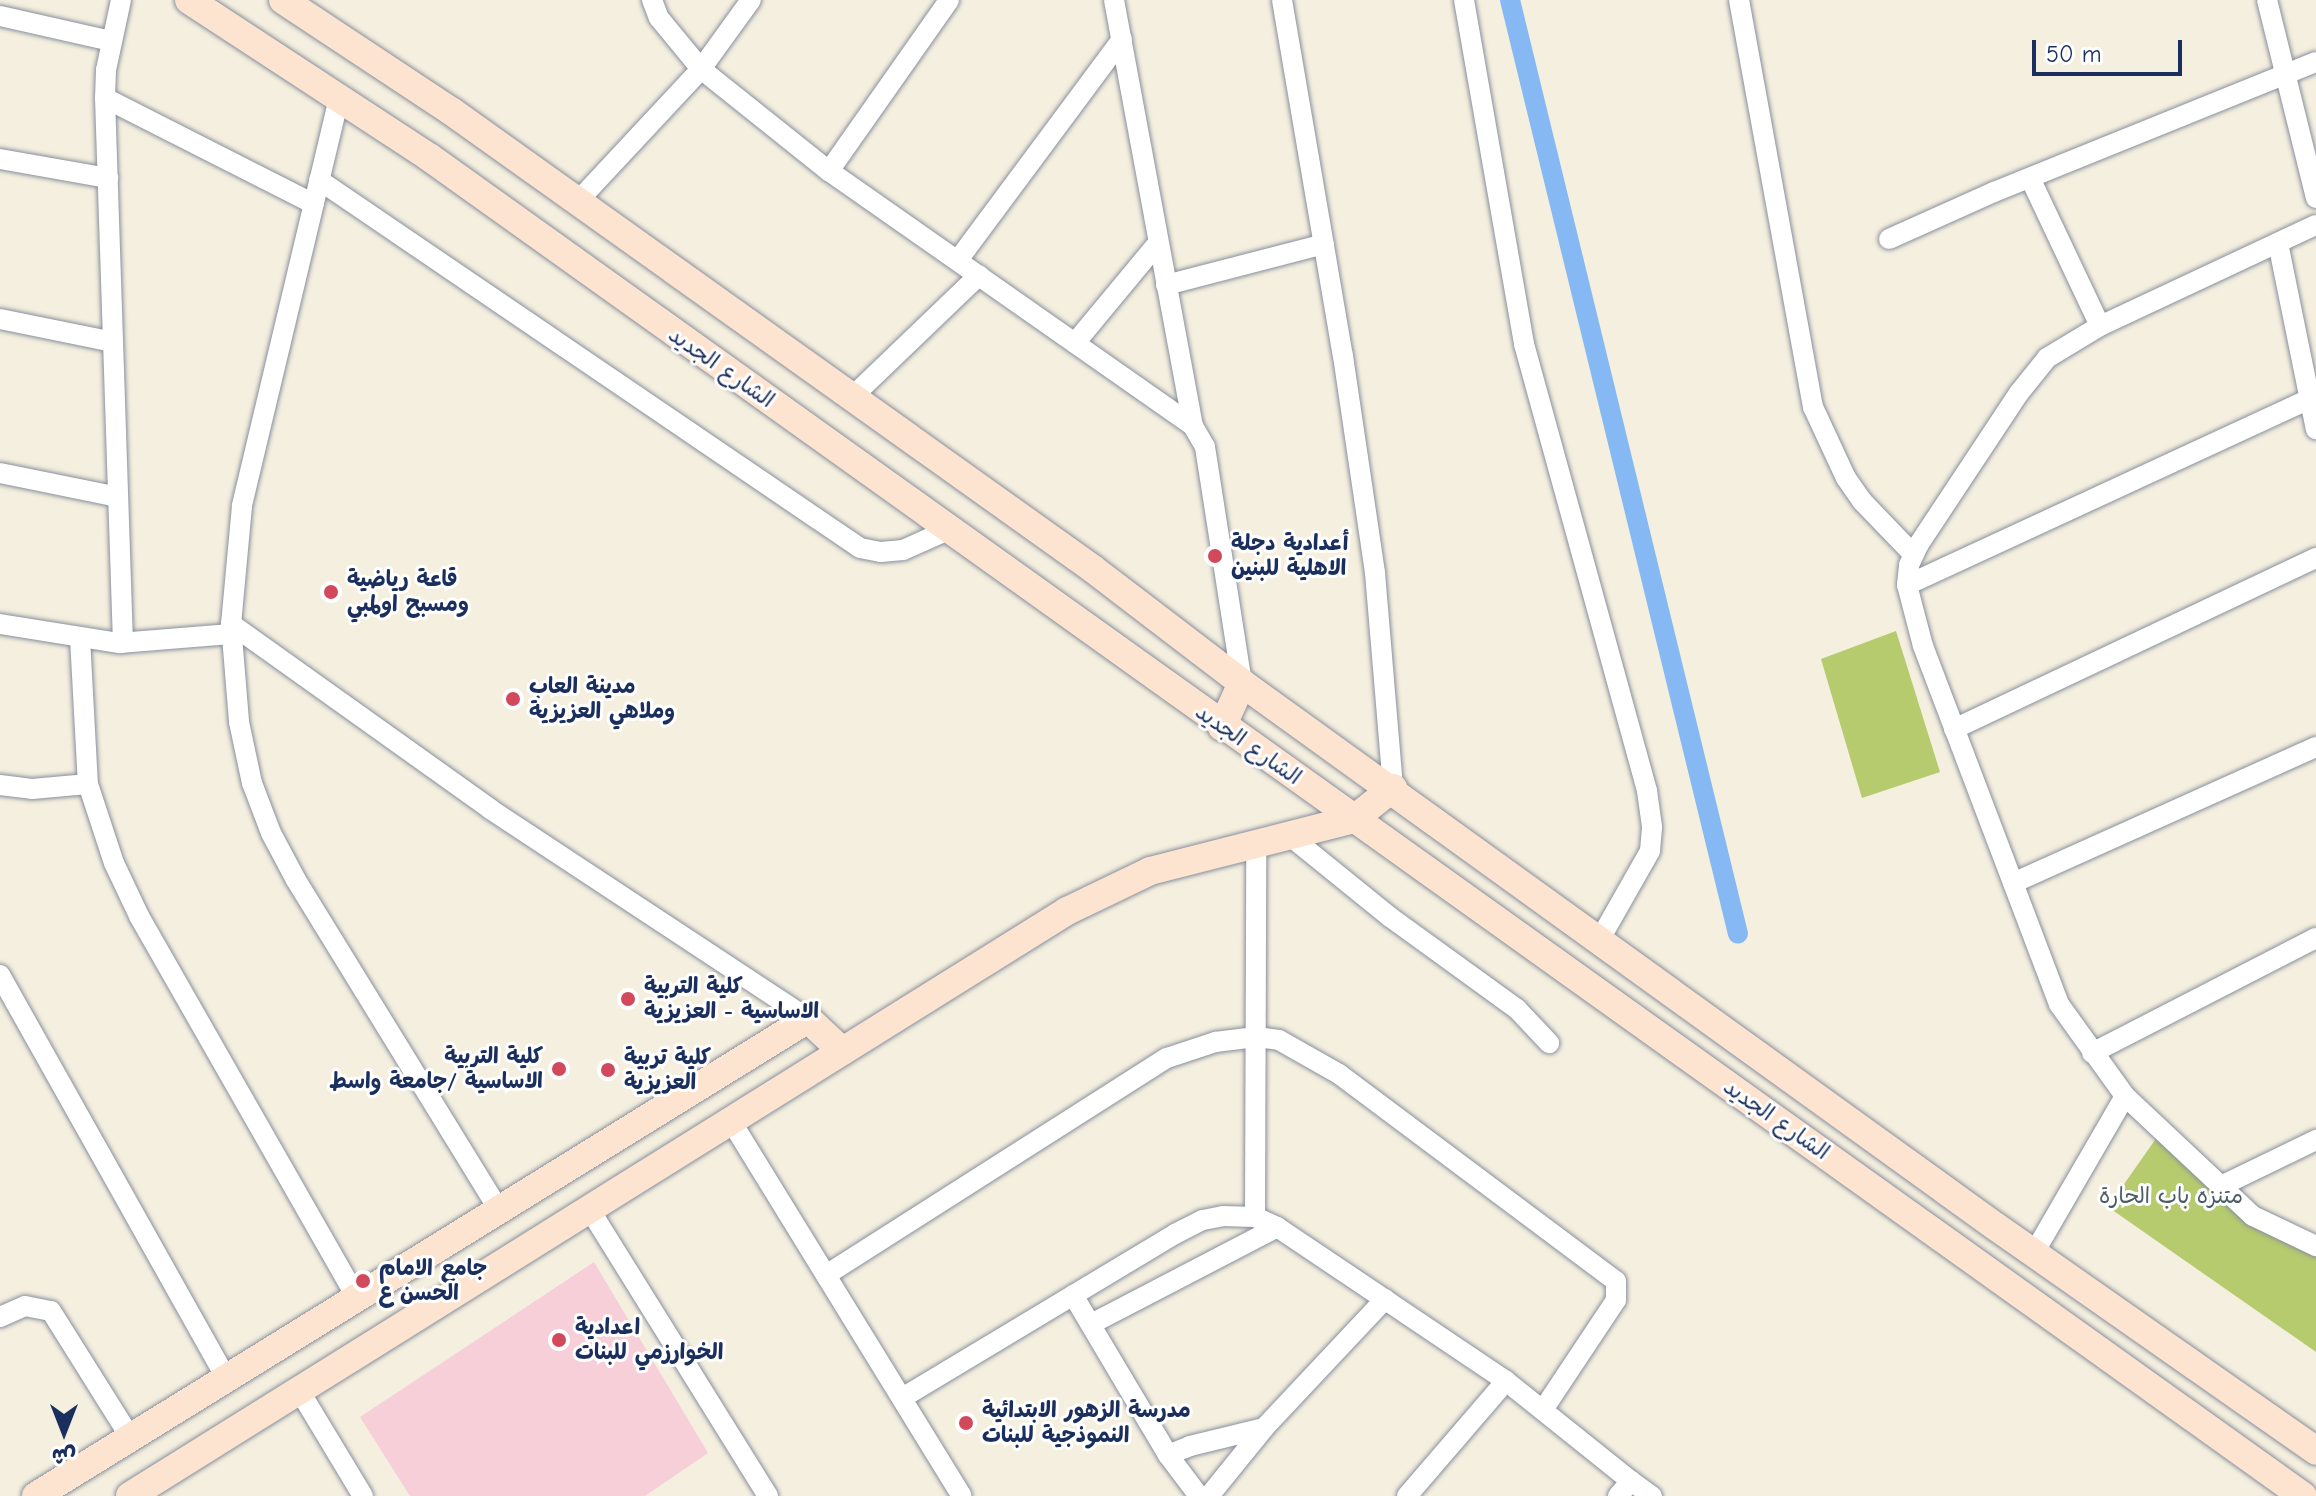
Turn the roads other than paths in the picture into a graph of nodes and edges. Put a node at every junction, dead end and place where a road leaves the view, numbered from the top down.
1 (121, 0) edge
2 (189, 0) edge
3 (283, 0) edge
4 (652, 0) edge
5 (751, 0) edge
6 (949, 0) edge
7 (1114, 0) edge
8 (1282, 0) edge
9 (1464, 0) edge
10 (1739, 0) edge
11 (2267, 0) edge
12 (0, 16) edge
13 (1122, 39) junction
14 (111, 41) junction
15 (2316, 62) edge
16 (701, 69) junction
17 (2285, 73) junction
18 (105, 98) junction
19 (339, 98) junction
20 (0, 159) edge
21 (829, 171) junction
22 (108, 178) junction
23 (319, 180) junction
24 (2031, 180) junction
25 (2316, 198) edge
26 (578, 201) junction
27 (314, 204) junction
28 (2316, 225) edge
29 (1889, 239) dead end
30 (1158, 243) junction
31 (2278, 243) junction
32 (1324, 244) junction
33 (958, 260) junction
34 (979, 275) junction
35 (1166, 285) junction
36 (0, 319) edge
37 (2100, 326) junction
38 (113, 342) junction
39 (1075, 343) junction
40 (852, 397) junction
41 (2309, 399) junction
42 (1193, 426) junction
43 (2316, 429) edge
44 (0, 473) edge
45 (118, 497) junction
46 (948, 530) junction
47 (1913, 554) junction
48 (2316, 558) edge
49 (1907, 585) junction
50 (0, 624) edge
51 (231, 629) junction
52 (80, 638) junction
53 (123, 643) junction
54 (1242, 683) junction
55 (1222, 727) junction
56 (1954, 729) junction
57 (2316, 747) edge
58 (88, 784) junction
59 (1, 788) edge
60 (1393, 788) junction
61 (1354, 819) junction
62 (1290, 836) junction
63 (1256, 843) junction
64 (2013, 883) junction
65 (2316, 938) edge
66 (1600, 939) junction
67 (0, 975) edge
68 (808, 1019) junction
69 (1256, 1037) junction
70 (1549, 1043) dead end
71 (842, 1051) junction
72 (2092, 1053) junction
73 (2125, 1096) junction
74 (731, 1121) junction
75 (2316, 1140) edge
76 (2221, 1186) junction
77 (498, 1208) junction
78 (590, 1210) junction
79 (1255, 1217) junction
80 (1277, 1227) junction
81 (2316, 1246) edge
82 (2034, 1253) junction
83 (826, 1275) junction
84 (1073, 1295) junction
85 (356, 1296) junction
86 (1385, 1299) junction
87 (0, 1317) edge
88 (1091, 1324) junction
89 (226, 1377) junction
90 (1506, 1381) junction
91 (299, 1390) junction
92 (902, 1398) junction
93 (1543, 1410) junction
94 (1264, 1428) junction
95 (130, 1437) junction
96 (2316, 1451) edge
97 (1168, 1455) junction
98 (1625, 1488) edge
99 (757, 1492) edge
100 (43, 1494) edge
101 (130, 1496) edge
102 (363, 1496) edge
103 (962, 1496) edge
104 (1199, 1496) edge
105 (1209, 1496) edge
106 (1407, 1496) edge
107 (1652, 1496) edge
108 (2303, 1496) edge

1 - 14 street
2 - 19 main road, الشارع الجديد
3 - 26 main road, الشارع الجديد
4 - 16 street
5 - 16 street
6 - 21 street
7 - 13 street
8 - 32 street
9 - 66 street
10 - 47 street
11 - 17 street
12 - 14 street
13 - 30 street
13 - 33 street
14 - 18 street
15 - 17 street
16 - 21 street
16 - 26 street
17 - 24 street
17 - 25 street
18 - 22 street
18 - 27 street
19 - 23 street
19 - 46 main road, الشارع الجديد
20 - 22 street
21 - 33 street
22 - 38 street
23 - 27 street
23 - 46 street
24 - 29 street
24 - 37 street
26 - 40 main road, الشارع الجديد
27 - 51 street
28 - 31 street
30 - 35 street
30 - 39 street
31 - 37 street
31 - 41 street
32 - 35 street
32 - 60 street
33 - 34 street
34 - 39 street
34 - 40 street
35 - 42 street
36 - 38 street
37 - 47 street
38 - 45 street
39 - 42 street
40 - 54 main road, الشارع الجديد
41 - 43 street
41 - 49 street
42 - 54 street
44 - 45 street
45 - 53 street
46 - 55 main road, الشارع الجديد
47 - 49 street
48 - 56 street
49 - 56 street
50 - 52 street
51 - 53 street
51 - 68 street
51 - 77 street
52 - 53 street
52 - 58 street
54 - 55 main road
54 - 60 main road, الشارع الجديد
55 - 61 main road, الشارع الجديد
56 - 64 street
57 - 64 street
58 - 59 street
58 - 85 street
60 - 61 main road
60 - 66 main road, الشارع الجديد
61 - 62 main road
61 - 108 main road, الشارع الجديد
62 - 63 main road
62 - 70 street
63 - 69 street
63 - 71 main road
64 - 72 street
65 - 72 street
66 - 82 main road, الشارع الجديد
67 - 89 street
68 - 71 main road
68 - 77 main road
69 - 79 street
69 - 83 street
69 - 93 street
71 - 74 main road
72 - 73 street
73 - 76 street
73 - 82 street
74 - 78 main road
74 - 83 street
75 - 76 street
76 - 81 street
77 - 85 main road
78 - 91 main road
78 - 99 street
79 - 80 street
79 - 84 street
80 - 86 street
80 - 88 street
82 - 96 main road, الشارع الجديد
83 - 92 street
84 - 88 street
84 - 92 street
85 - 89 main road
86 - 90 street
86 - 94 street
87 - 95 street
88 - 97 street
89 - 95 main road
90 - 93 street
90 - 106 street
91 - 101 main road
91 - 102 street
92 - 103 street
93 - 98 street
94 - 97 street
94 - 105 street
95 - 100 main road
97 - 104 street
98 - 107 street

